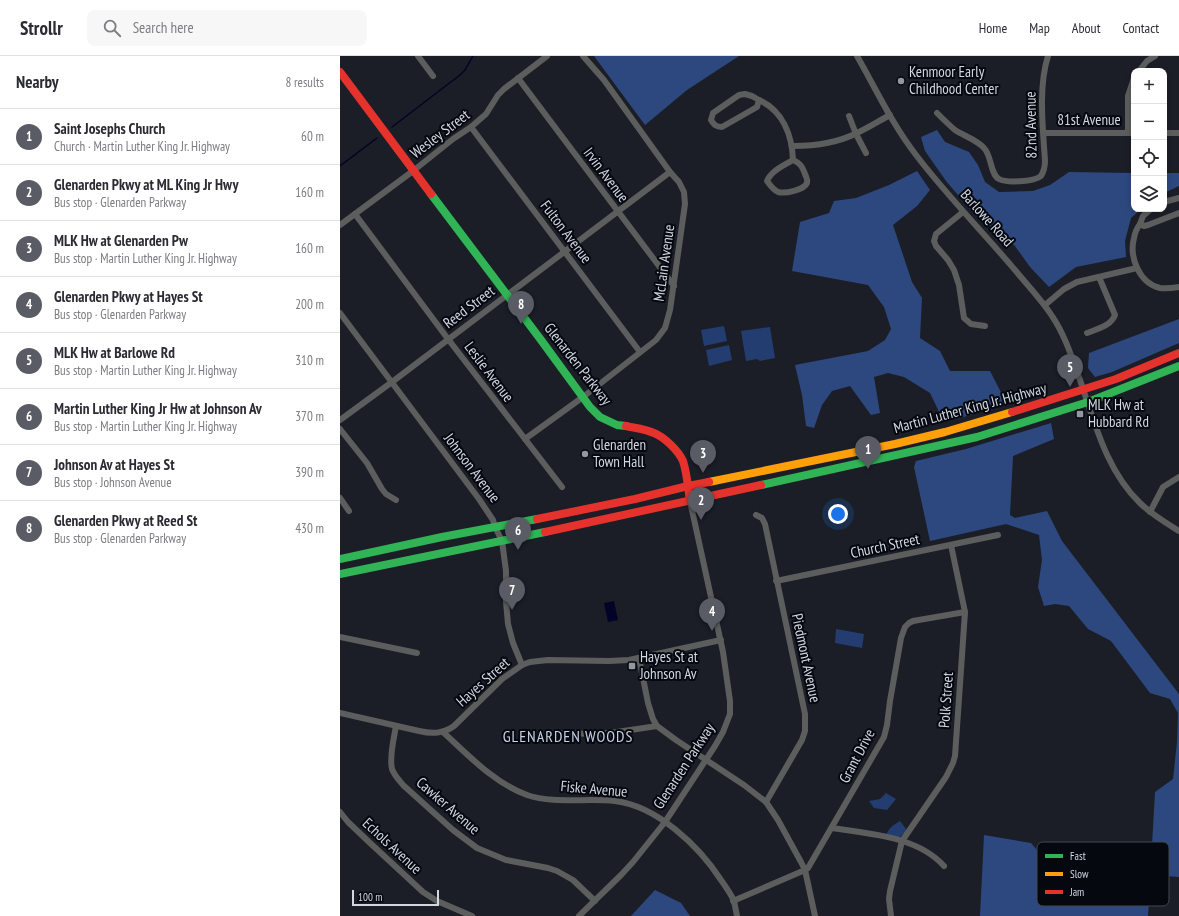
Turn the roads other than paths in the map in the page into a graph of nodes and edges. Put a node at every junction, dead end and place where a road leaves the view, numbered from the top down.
1 (418, 56) edge
2 (547, 56) edge
3 (583, 56) edge
4 (857, 56) edge
5 (1048, 56) edge
6 (1154, 56) edge
7 (1141, 68) edge
8 (340, 72) edge
9 (433, 76) dead end
10 (518, 78) junction
11 (1131, 85) edge
12 (759, 100) junction
13 (937, 113) dead end
14 (890, 115) junction
15 (849, 116) dead end
16 (472, 127) junction
17 (1044, 133) junction
18 (1131, 133) edge
19 (1167, 133) edge
20 (1179, 133) edge
21 (856, 134) junction
22 (793, 146) junction
23 (866, 153) dead end
24 (793, 160) junction
25 (413, 171) junction
26 (670, 172) junction
27 (1179, 198) edge
28 (1167, 201) edge
29 (617, 212) junction
30 (964, 212) junction
31 (1148, 212) edge
32 (1179, 213) edge
33 (355, 214) junction
34 (340, 224) edge
35 (1140, 224) junction
36 (565, 252) junction
37 (1137, 268) junction
38 (1099, 277) junction
39 (674, 286) junction
40 (1179, 286) edge
41 (507, 295) junction
42 (1045, 305) junction
43 (340, 313) edge
44 (985, 326) dead end
45 (1087, 333) dead end
46 (448, 339) junction
47 (640, 352) junction
48 (1179, 353) edge
49 (1179, 366) edge
50 (392, 382) junction
51 (1084, 390) junction
52 (583, 397) junction
53 (1088, 402) junction
54 (340, 420) edge
55 (340, 429) edge
56 (524, 439) junction
57 (892, 444) junction
58 (898, 455) junction
59 (1179, 477) edge
60 (688, 486) junction
61 (562, 487) dead end
62 (340, 498) edge
63 (396, 500) dead end
64 (690, 501) junction
65 (349, 511) dead end
66 (1150, 512) junction
67 (756, 515) dead end
68 (495, 527) junction
69 (1179, 532) edge
70 (998, 535) dead end
71 (502, 541) junction
72 (951, 545) junction
73 (340, 559) edge
74 (340, 574) edge
75 (776, 581) junction
76 (965, 612) junction
77 (340, 637) edge
78 (720, 640) junction
79 (417, 653) dead end
80 (639, 658) junction
81 (522, 665) junction
82 (340, 713) edge
83 (396, 726) junction
84 (657, 726) junction
85 (443, 732) junction
86 (555, 733) dead end
87 (706, 760) junction
88 (766, 802) junction
89 (340, 812) edge
90 (664, 822) junction
91 (832, 828) junction
92 (902, 841) junction
93 (944, 866) dead end
94 (805, 870) junction
95 (733, 900) junction
96 (595, 901) junction
97 (472, 916) edge
98 (579, 916) edge
99 (737, 916) edge
100 (815, 916) edge
101 (891, 916) edge

1 - 9 street
2 - 10 street, Wesley Street
3 - 26 street, McLain Avenue
4 - 14 street, Barlowe Road
5 - 17 street, 82nd Avenue
6 - 7 street
8 - 25 main road, Glenarden Parkway
10 - 16 street, Wesley Street
10 - 29 street, Irvin Avenue
11 - 18 street
12 - 12 street
12 - 22 street
13 - 17 street, 82nd Avenue
14 - 21 street
14 - 30 street, Barlowe Road
15 - 21 street
16 - 25 street, Wesley Street
16 - 36 street, Fulton Avenue
17 - 18 street, 81st Avenue
19 - 20 street
21 - 22 street
21 - 23 street
22 - 24 street
24 - 24 street
25 - 33 street, Wesley Street
25 - 41 main road, Glenarden Parkway
26 - 29 street, Reed Street
26 - 39 street, McLain Avenue
27 - 28 street
29 - 36 street, Reed Street
29 - 39 street, Irvin Avenue
30 - 42 street, Barlowe Road
30 - 44 street
31 - 35 street
32 - 35 street
33 - 34 street, Wesley Street
33 - 46 street, Leslie Avenue
35 - 37 street
36 - 41 street, Reed Street
36 - 47 street, Fulton Avenue
37 - 38 street
37 - 40 street
38 - 42 street
38 - 45 street
39 - 47 street, McLain Avenue
41 - 46 street, Reed Street
41 - 52 main road, Glenarden Parkway
42 - 51 street, Barlowe Road
43 - 50 street, Johnson Avenue
46 - 50 street, Reed Street
46 - 56 street, Leslie Avenue
47 - 52 street, McLain Avenue
48 - 51 main road, Martin Luther King Jr. Highway
49 - 53 main road, Martin Luther King Jr. Highway
50 - 54 street, Reed Street
50 - 68 street, Johnson Avenue
51 - 53 street, Barlowe Road
51 - 57 main road, Martin Luther King Jr. Highway
52 - 56 street, McLain Avenue
52 - 60 main road, Glenarden Parkway
53 - 58 main road, Martin Luther King Jr. Highway
53 - 66 street, Barlowe Road
55 - 63 street
56 - 61 street, Leslie Avenue
57 - 58 main road
57 - 60 main road, Martin Luther King Jr. Highway
58 - 64 main road, Martin Luther King Jr. Highway
59 - 66 street
60 - 64 main road, Glenarden Parkway
60 - 68 main road, Martin Luther King Jr. Highway
62 - 65 street
64 - 71 main road, Martin Luther King Jr. Highway
64 - 78 street, Glenarden Parkway
66 - 69 street, Barlowe Road
67 - 75 street, Piedmont Avenue
68 - 71 street, Johnson Avenue
68 - 73 main road, Martin Luther King Jr. Highway
70 - 72 street, Church Street
71 - 74 main road, Martin Luther King Jr. Highway
71 - 81 street, Johnson Avenue
72 - 75 street, Church Street
72 - 76 street, Polk Street
75 - 88 street, Piedmont Avenue
76 - 91 street, Grant Drive
76 - 92 street, Polk Street
77 - 79 street
78 - 80 street, Hayes Street
78 - 87 street, Glenarden Parkway
80 - 81 street, Hayes Street
80 - 84 street
81 - 85 street, Hayes Street
82 - 83 street
83 - 85 street
83 - 96 street, Cawker Avenue
84 - 86 street
84 - 87 street
85 - 90 street, Fiske Avenue
87 - 88 street
87 - 90 street, Glenarden Parkway
88 - 94 street
89 - 97 street, Echols Avenue
90 - 95 street, Fiske Avenue
90 - 96 street, Glenarden Parkway
91 - 92 street
91 - 94 street, Grant Drive
92 - 93 street
92 - 101 street
94 - 95 street
94 - 100 street
95 - 99 street, Fiske Avenue
96 - 98 street, Glenarden Parkway

